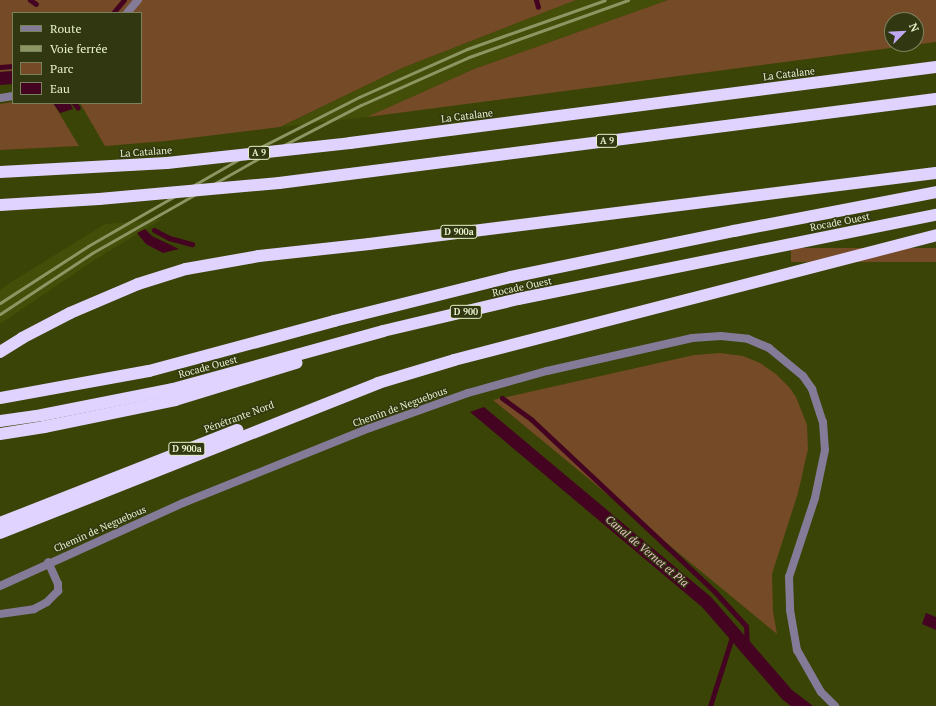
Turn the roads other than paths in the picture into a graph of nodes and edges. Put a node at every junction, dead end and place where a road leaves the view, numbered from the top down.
1 (138, 0) edge
2 (128, 12) edge
3 (936, 67) edge
4 (12, 96) edge
5 (0, 98) edge
6 (936, 99) edge
7 (0, 172) edge
8 (936, 173) edge
9 (936, 192) edge
10 (0, 205) edge
11 (936, 215) edge
12 (936, 235) edge
13 (383, 331) junction
14 (0, 352) edge
15 (378, 383) junction
16 (0, 398) edge
17 (0, 421) edge
18 (0, 434) edge
19 (0, 523) edge
20 (0, 533) edge
21 (48, 562) junction
22 (0, 586) edge
23 (0, 614) edge
24 (835, 706) edge

1 - 2 street
3 - 7 highway, La Catalane / A 9, bridge
4 - 5 street
6 - 10 highway, A 9, bridge
8 - 14 highway, D 900a
9 - 16 highway, Rocade Ouest / D 900
11 - 13 highway, Rocade Ouest / D 900
12 - 15 highway, D 900a
13 - 17 highway, Rocade Ouest / D 900
13 - 18 highway, D 900
15 - 19 highway, Pénétrante Nord / D 900a
15 - 20 highway
21 - 22 street, Chemin de Neguebous
21 - 23 street
21 - 24 street, Chemin de Neguebous

